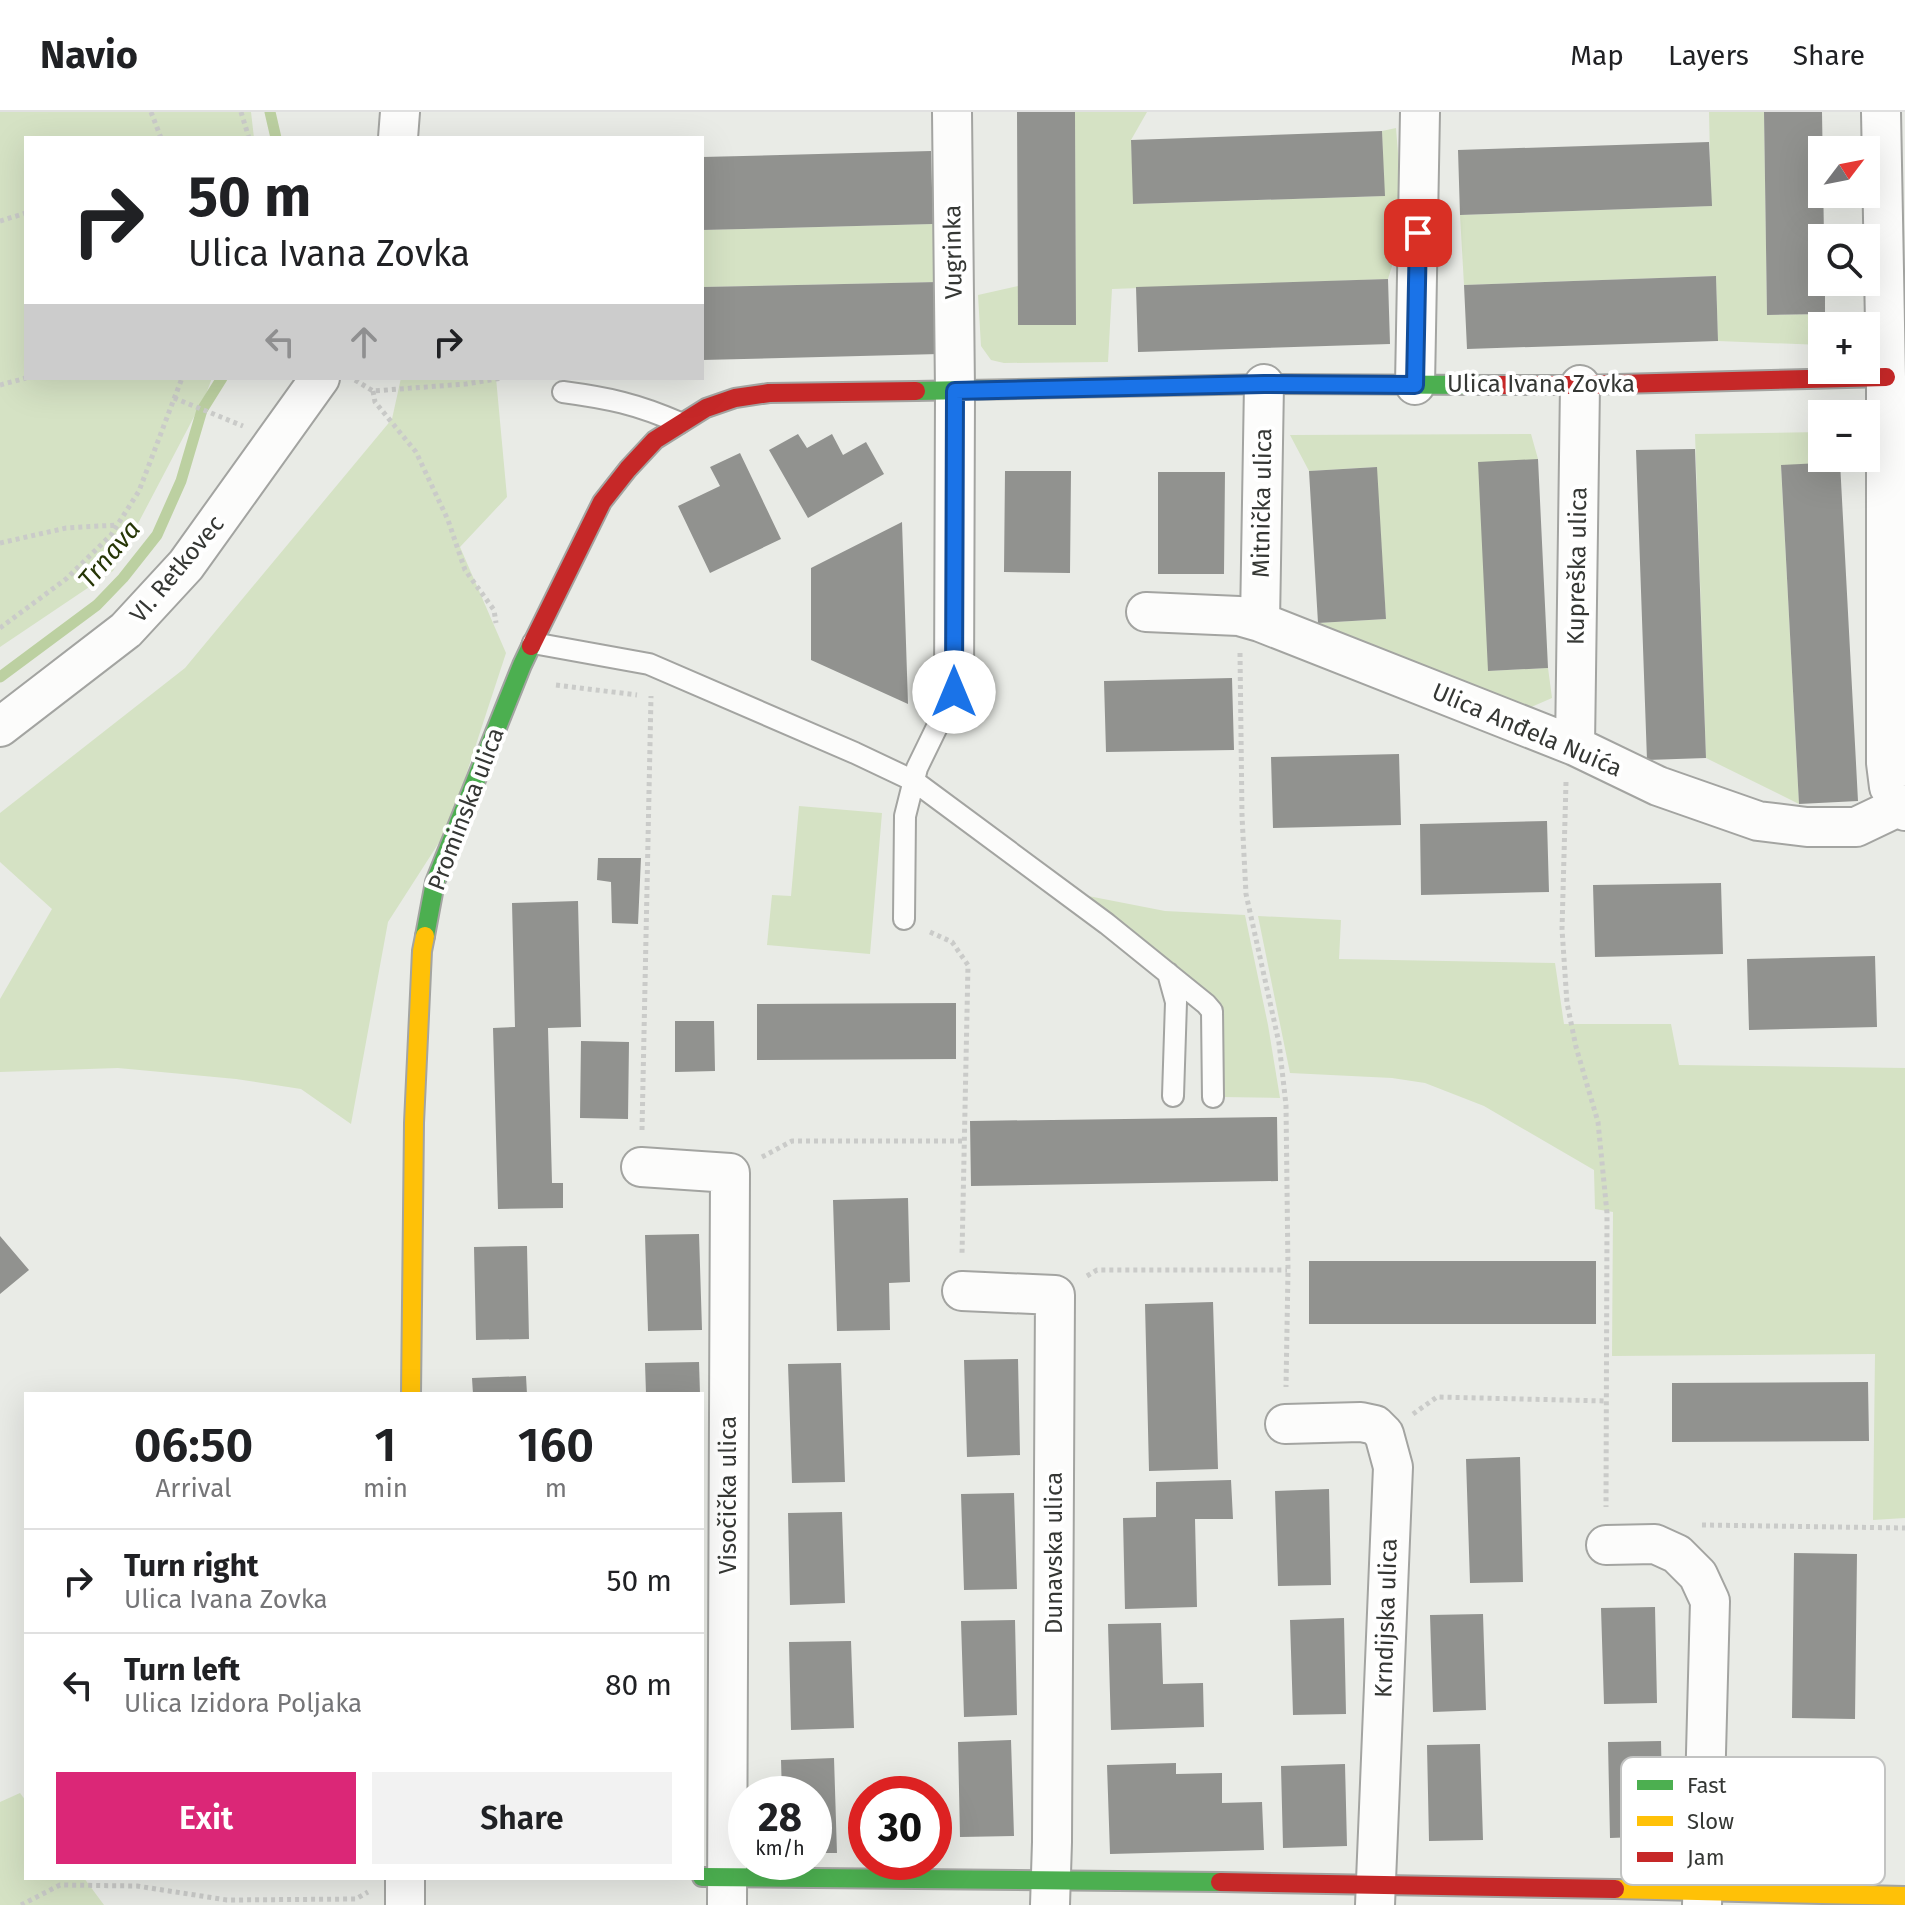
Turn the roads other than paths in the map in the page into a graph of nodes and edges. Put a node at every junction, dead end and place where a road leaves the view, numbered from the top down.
1 (400, 112) edge
2 (952, 112) edge
3 (1420, 112) edge
4 (1889, 125) edge
5 (398, 136) edge
6 (1886, 377) junction
7 (319, 380) edge
8 (1264, 384) junction
9 (1415, 385) junction
10 (1580, 385) junction
11 (955, 391) junction
12 (563, 392) dead end
13 (680, 423) junction
14 (1146, 612) dead end
15 (1250, 619) junction
16 (533, 643) junction
17 (954, 692) joint
18 (0, 727) edge
19 (1575, 746) junction
20 (914, 781) junction
21 (1903, 809) edge
22 (904, 919) road end
23 (1168, 973) junction
24 (1173, 1096) dead end
25 (1213, 1097) dead end
26 (641, 1167) road end
27 (962, 1291) road end
28 (411, 1392) edge
29 (1285, 1424) road end
30 (1606, 1545) road end
31 (1706, 1757) edge
32 (405, 1880) edge
33 (719, 1886) edge
34 (1051, 1894) edge
35 (1375, 1895) edge
36 (1905, 1896) edge
37 (1702, 1899) edge
38 (405, 1905) edge

1 - 5 street
2 - 11 street, Vugrinka
3 - 9 street
4 - 6 street
6 - 10 street, Ulica Ivana Zovka
6 - 21 street
7 - 18 street, VI. Retkovec
8 - 9 street, Ulica Ivana Zovka
8 - 11 street, Ulica Ivana Zovka
8 - 15 street, Mitnička ulica
9 - 10 street, Ulica Ivana Zovka
10 - 19 street, Kupreška ulica
11 - 13 street, Ulica Ivana Zovka
11 - 17 street
12 - 13 lane
13 - 16 street, Prominska ulica
14 - 15 street, Ulica Anđela Nuića
15 - 19 street, Ulica Anđela Nuića
16 - 20 lane
16 - 28 street, Prominska ulica
17 - 20 lane
19 - 21 street, Ulica Anđela Nuića
20 - 22 lane
20 - 23 lane
23 - 24 lane
23 - 25 lane
26 - 33 street, Visočička ulica
27 - 34 street, Dunavska ulica
29 - 35 street, Krndijska ulica
30 - 31 street
32 - 38 street
33 - 34 street
34 - 35 street
35 - 37 street
36 - 37 street

